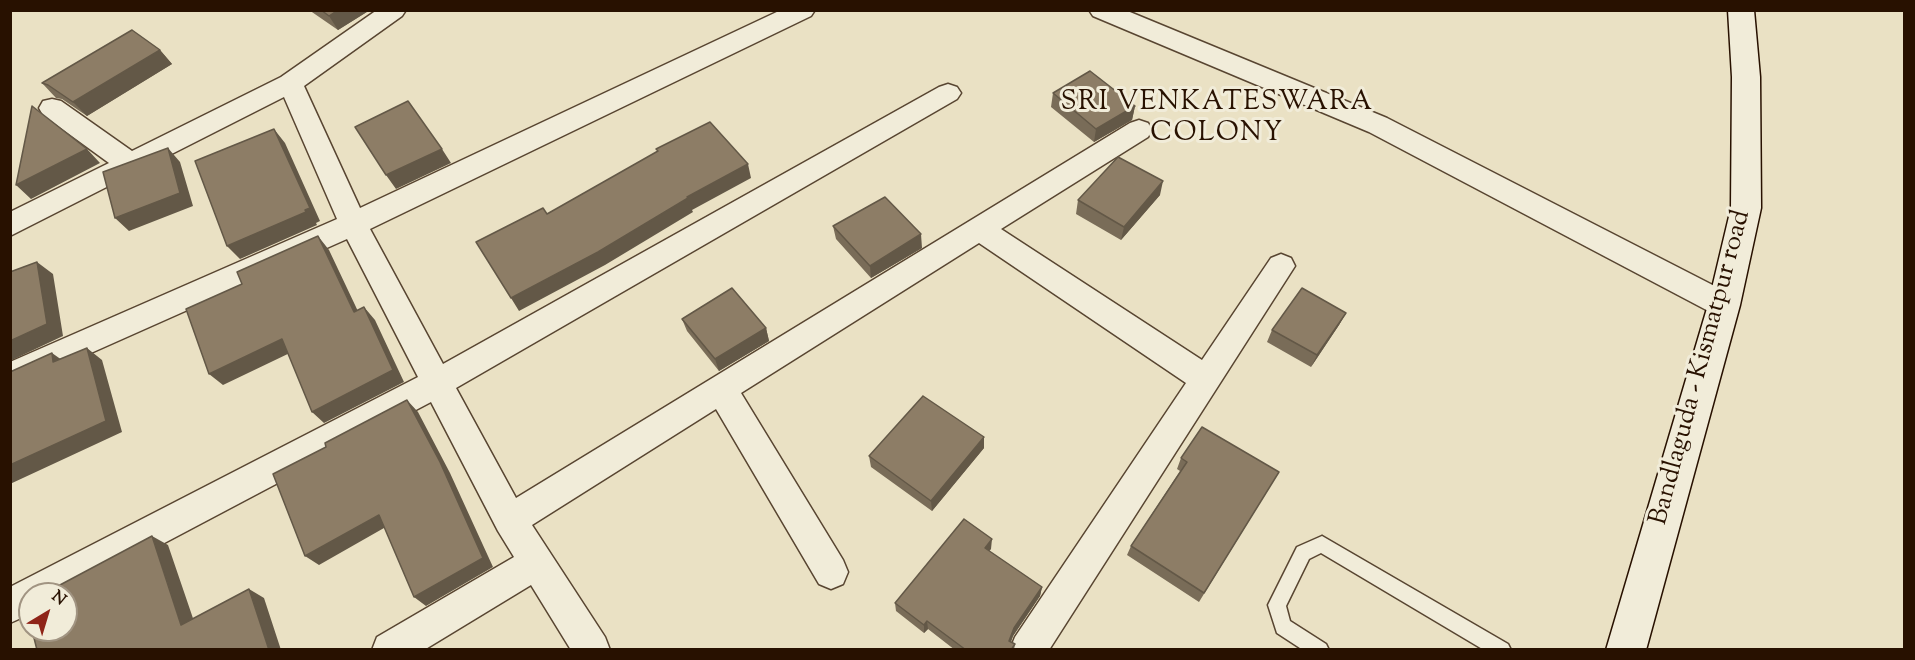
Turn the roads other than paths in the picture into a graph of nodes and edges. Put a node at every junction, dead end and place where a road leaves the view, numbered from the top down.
1 (394, 10) edge
2 (803, 10) edge
3 (1101, 10) edge
4 (1741, 10) edge
5 (290, 83) junction
6 (948, 93) dead end
7 (52, 108) dead end
8 (1139, 130) dead end
9 (130, 164) junction
10 (353, 224) junction
11 (10, 225) edge
12 (979, 229) junction
13 (1281, 266) dead end
14 (1724, 305) junction
15 (10, 376) edge
16 (1207, 380) junction
17 (437, 383) junction
18 (721, 389) junction
19 (510, 520) junction
20 (537, 562) junction
21 (831, 572) dead end
22 (57, 582) edge
23 (390, 650) edge
24 (592, 650) edge
25 (1028, 650) edge
26 (1320, 650) edge
27 (1502, 650) edge
28 (1626, 650) edge

1 - 5 street
2 - 10 street
3 - 14 street
4 - 14 street, Bandlaguda - Kismatpur road
5 - 9 street
5 - 10 street
6 - 17 street
7 - 9 street
8 - 12 street
9 - 11 street
10 - 15 street
10 - 17 street
12 - 16 street
12 - 18 street
13 - 16 street
14 - 28 street, Bandlaguda - Kismatpur road
16 - 25 street
17 - 19 street
17 - 22 street
18 - 19 street
18 - 21 street
19 - 20 street
20 - 23 street
20 - 24 street
26 - 27 lane

